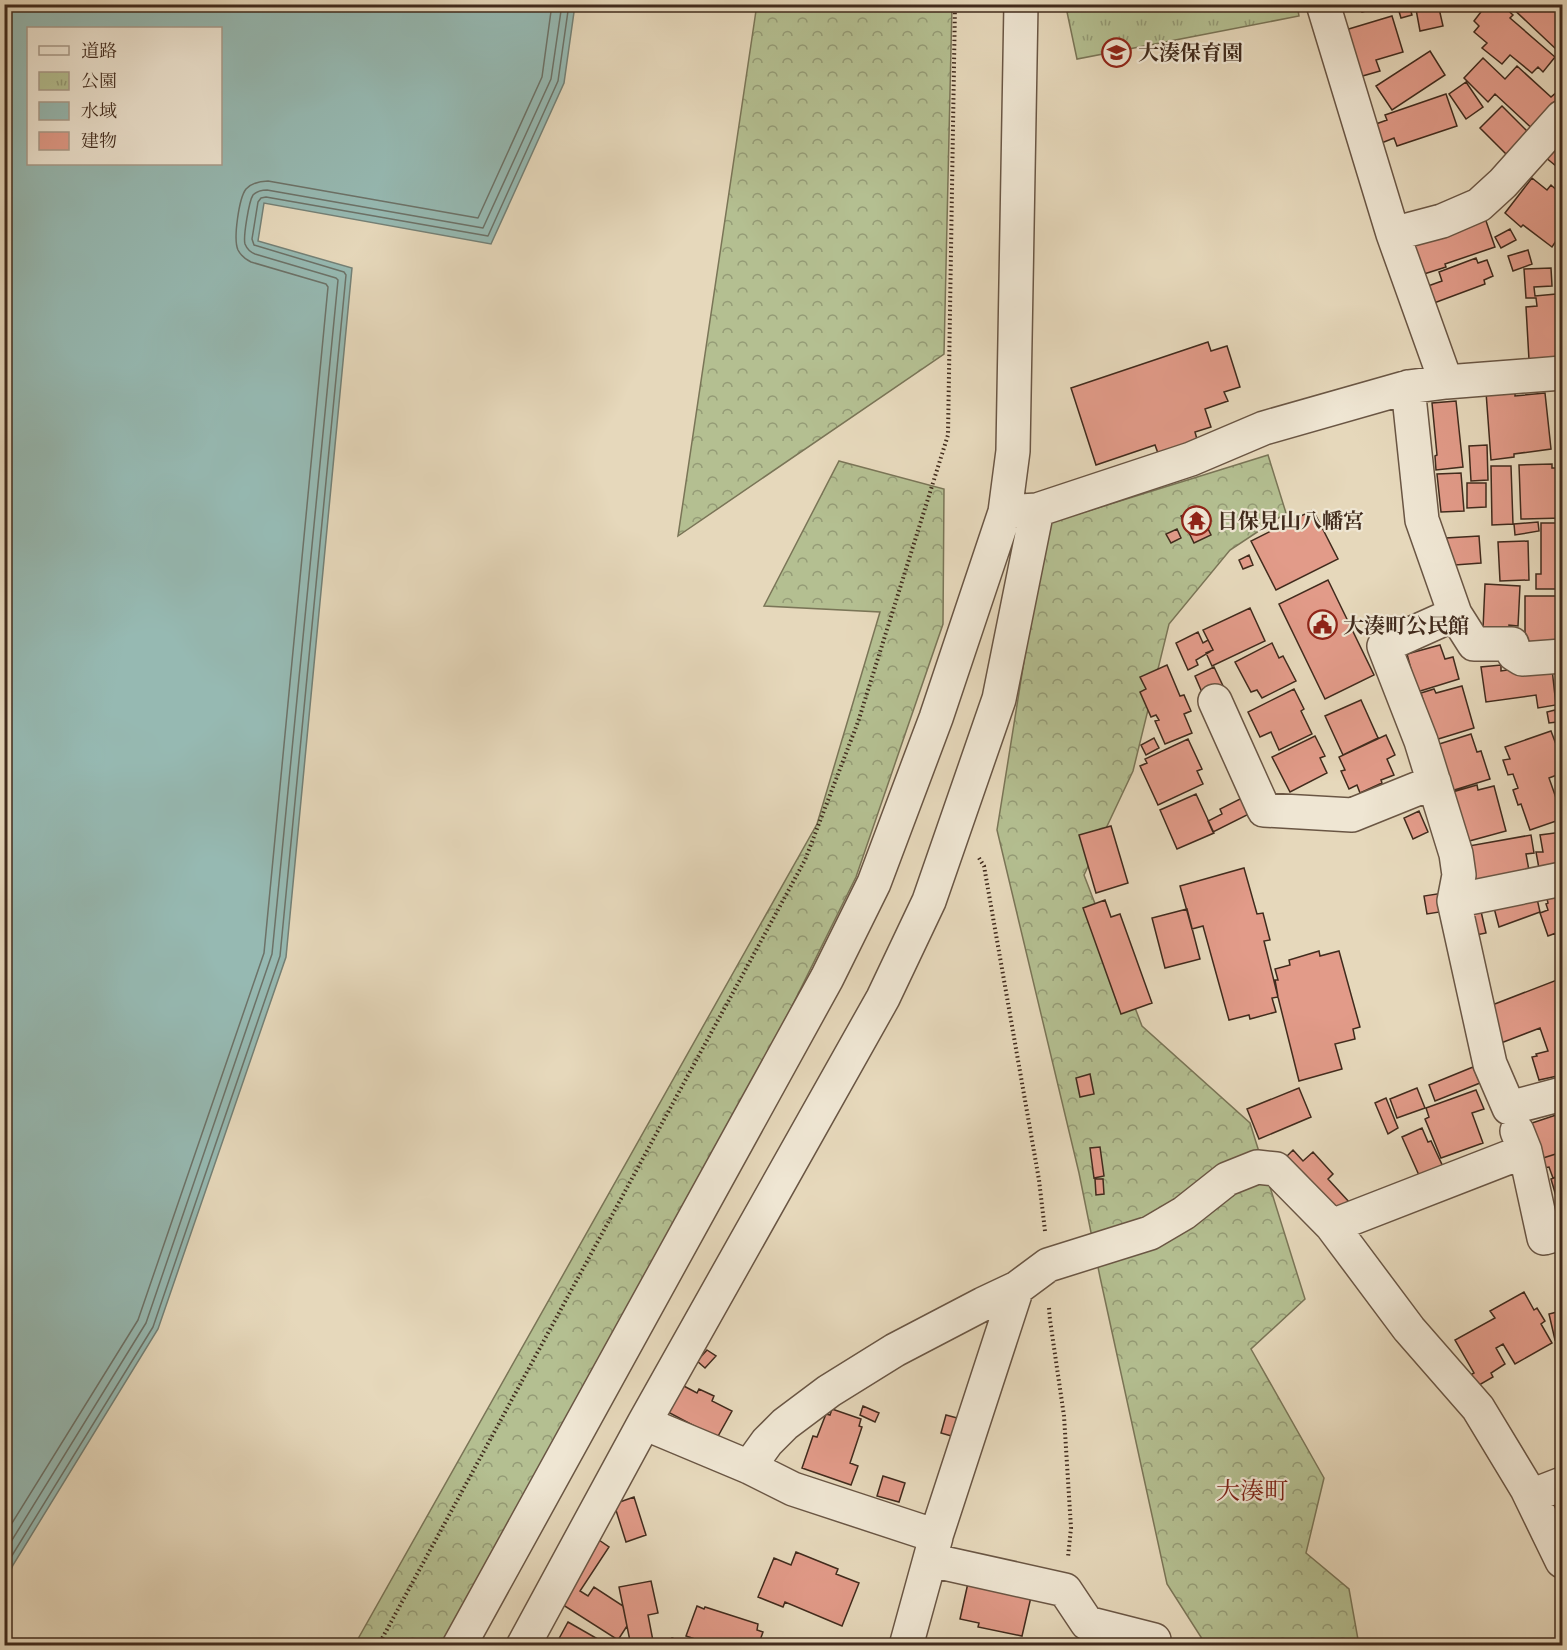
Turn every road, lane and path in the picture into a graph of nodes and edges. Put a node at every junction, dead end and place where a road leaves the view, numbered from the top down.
1 (955, 4) edge
2 (1021, 4) edge
3 (1323, 4) edge
4 (1562, 117) edge
5 (1393, 234) junction
6 (1563, 373) edge
7 (1446, 382) junction
8 (1408, 387) junction
9 (1037, 510) junction
10 (1005, 512) junction
11 (1455, 614) junction
12 (1563, 656) edge
13 (1215, 702) dead end
14 (1434, 782) junction
15 (958, 821) junction
16 (1563, 879) edge
17 (1454, 901) junction
18 (1563, 1094) edge
19 (1509, 1108) junction
20 (1525, 1151) junction
21 (1332, 1226) junction
22 (1553, 1235) edge
23 (1048, 1265) junction
24 (1017, 1288) junction
25 (644, 1423) junction
26 (749, 1467) junction
27 (1563, 1484) edge
28 (1531, 1496) junction
29 (933, 1548) junction
30 (1563, 1561) edge
31 (1065, 1590) junction
32 (378, 1646) edge
33 (459, 1646) edge
34 (523, 1646) edge
35 (906, 1646) edge
36 (1154, 1646) edge

1 - 32 path
2 - 10 street
3 - 5 street
4 - 5 street
5 - 7 street
6 - 7 street
7 - 8 street
8 - 9 street
8 - 11 street
9 - 10 street
9 - 15 street
10 - 33 street
11 - 12 street
11 - 14 street
13 - 14 street
14 - 17 street
15 - 23 path
15 - 25 street
16 - 17 street
17 - 19 street
18 - 19 street
19 - 20 street
20 - 21 street
20 - 22 street
21 - 23 street
21 - 28 street
23 - 24 street
23 - 31 path
24 - 26 street
24 - 29 street
25 - 26 street
25 - 34 street
26 - 29 street
27 - 28 street
28 - 30 street
29 - 31 street
29 - 35 street
31 - 36 street

